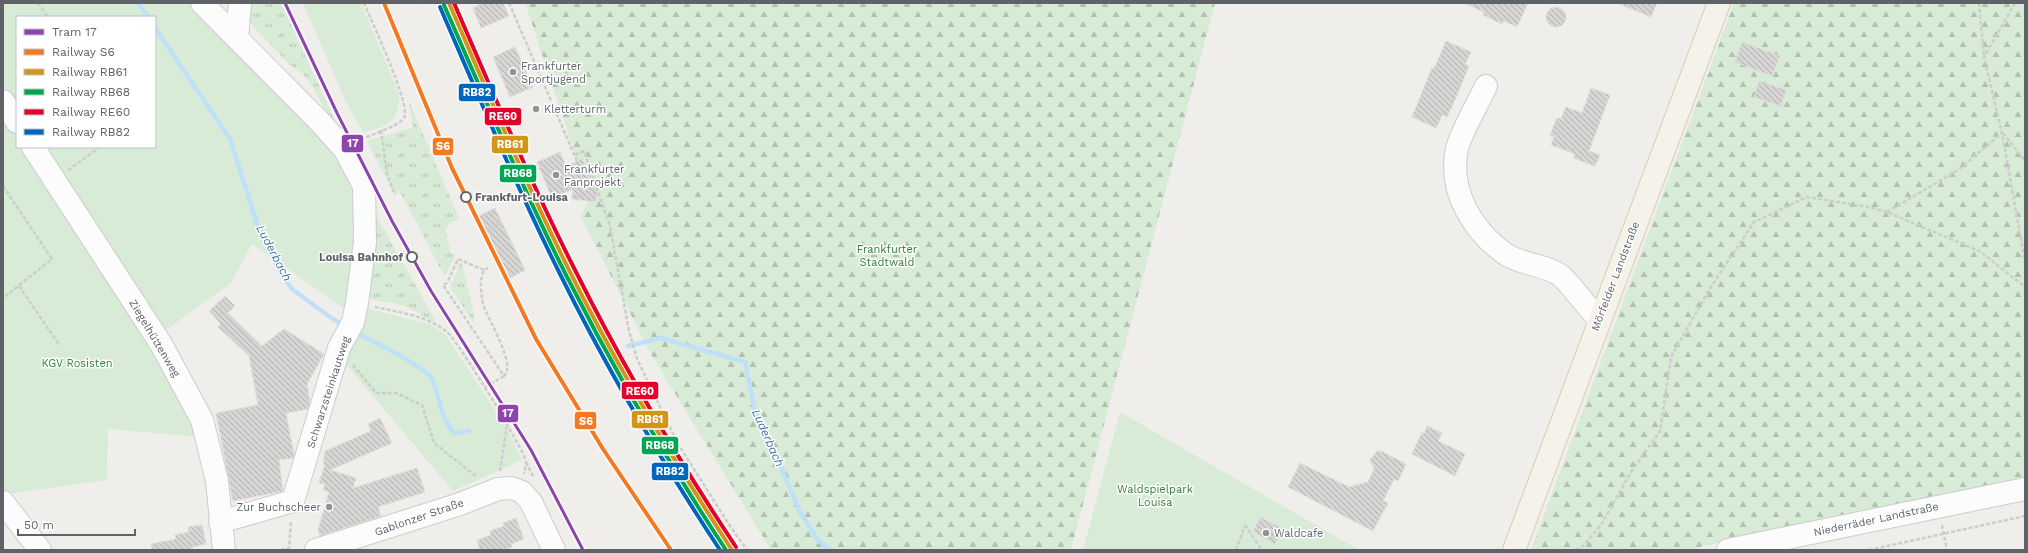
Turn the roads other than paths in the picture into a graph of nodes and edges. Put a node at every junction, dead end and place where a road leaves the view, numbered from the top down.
1 (202, 3) edge
2 (240, 3) edge
3 (1719, 3) edge
4 (237, 38) junction
5 (1486, 86) dead end
6 (3, 101) edge
7 (16, 120) edge
8 (34, 148) edge
9 (1599, 319) junction
10 (2025, 488) edge
11 (3, 502) edge
12 (220, 522) junction
13 (548, 548) edge
14 (40, 550) edge
15 (224, 550) edge
16 (316, 550) edge
17 (1514, 550) edge
18 (1728, 550) edge

1 - 4 street, Schwarzsteinkautweg
2 - 4 street
3 - 9 main road, Mörfelder Landstraße
4 - 12 street, Schwarzsteinkautweg
5 - 9 street
6 - 7 street
8 - 12 street, Ziegelhüttenweg
9 - 17 main road, Mörfelder Landstraße
10 - 18 street, Niederräder Landstraße
11 - 14 street
12 - 15 street, Ziegelhüttenweg
13 - 16 street, Gablonzer Straße

